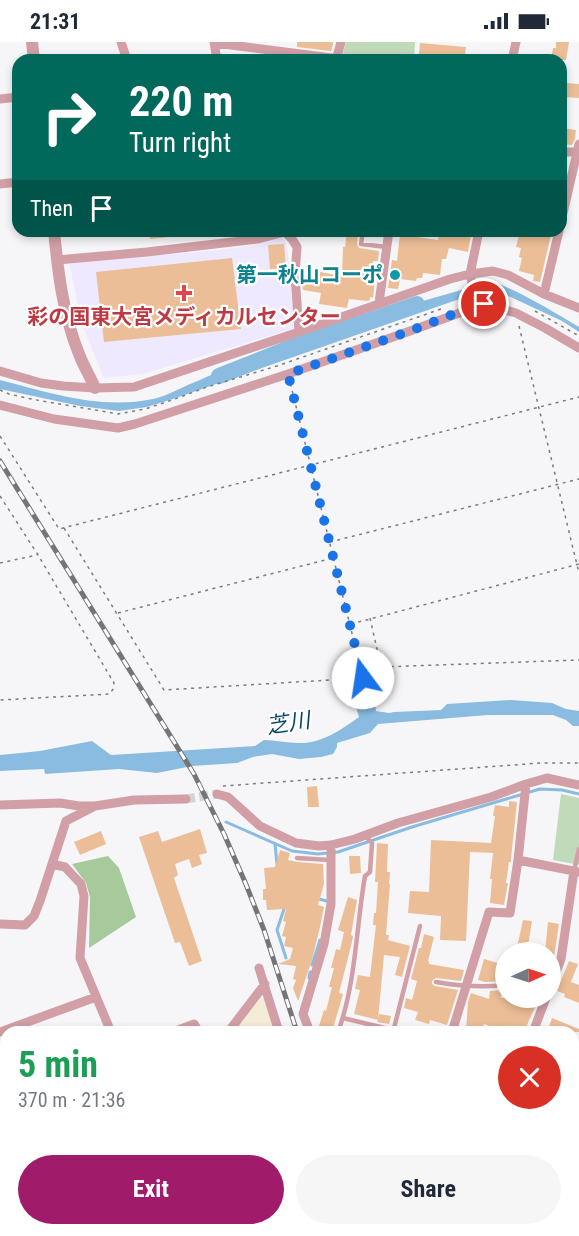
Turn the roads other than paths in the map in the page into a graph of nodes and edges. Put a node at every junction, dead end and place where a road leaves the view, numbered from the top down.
1 (215, 43) edge
2 (284, 46) edge
3 (316, 54) edge
4 (579, 149) edge
5 (567, 184) edge
6 (55, 237) edge
7 (264, 237) edge
8 (291, 237) edge
9 (362, 237) edge
10 (388, 237) edge
11 (478, 237) edge
12 (558, 237) edge
13 (386, 247) junction
14 (57, 260) junction
15 (470, 274) junction
16 (544, 294) junction
17 (379, 303) junction
18 (477, 305) junction
19 (579, 308) edge
20 (299, 332) junction
21 (579, 348) edge
22 (0, 370) edge
23 (95, 388) junction
24 (0, 405) edge
25 (526, 783) junction
26 (579, 784) edge
27 (217, 794) tunnel mouth
28 (186, 799) tunnel mouth
29 (60, 803) junction
30 (0, 805) edge
31 (95, 806) junction
32 (66, 820) junction
33 (364, 836) junction
34 (331, 845) junction
35 (579, 849) edge
36 (297, 858) dead end
37 (331, 860) junction
38 (518, 860) junction
39 (52, 864) junction
40 (577, 872) edge
41 (0, 924) edge
42 (420, 926) dead end
43 (561, 959) edge
44 (259, 968) dead end
45 (436, 982) dead end
46 (265, 984) junction
47 (466, 987) junction
48 (495, 987) edge
49 (96, 996) junction
50 (542, 1008) edge
51 (343, 1018) junction
52 (16, 1026) edge
53 (108, 1026) edge
54 (233, 1026) edge
55 (277, 1026) edge
56 (308, 1026) edge
57 (340, 1026) edge
58 (374, 1026) edge
59 (394, 1026) edge
60 (454, 1026) edge
61 (535, 1026) edge

1 - 2 street
2 - 3 street
4 - 5 street
6 - 14 street
7 - 14 street
8 - 20 street
9 - 13 lane
10 - 13 street
11 - 15 street
12 - 16 street
13 - 17 street
14 - 23 street
15 - 16 street
15 - 17 street
15 - 18 street
16 - 19 street
17 - 20 street
18 - 21 street
18 - 24 street
20 - 23 street
22 - 23 street
25 - 26 street
25 - 33 street
25 - 38 street
27 - 34 street
28 - 31 street
29 - 30 street
29 - 31 street
29 - 32 street
31 - 32 street
32 - 39 street
33 - 34 street
33 - 51 lane
34 - 37 street
35 - 40 lane
36 - 37 lane
37 - 56 street
38 - 40 street
38 - 47 street
39 - 41 street
39 - 49 street
40 - 43 street
42 - 59 lane
44 - 46 street
45 - 47 lane
46 - 54 street
46 - 55 street
47 - 48 lane
47 - 60 street
49 - 52 street
49 - 53 street
50 - 61 street
51 - 57 lane
51 - 58 lane

